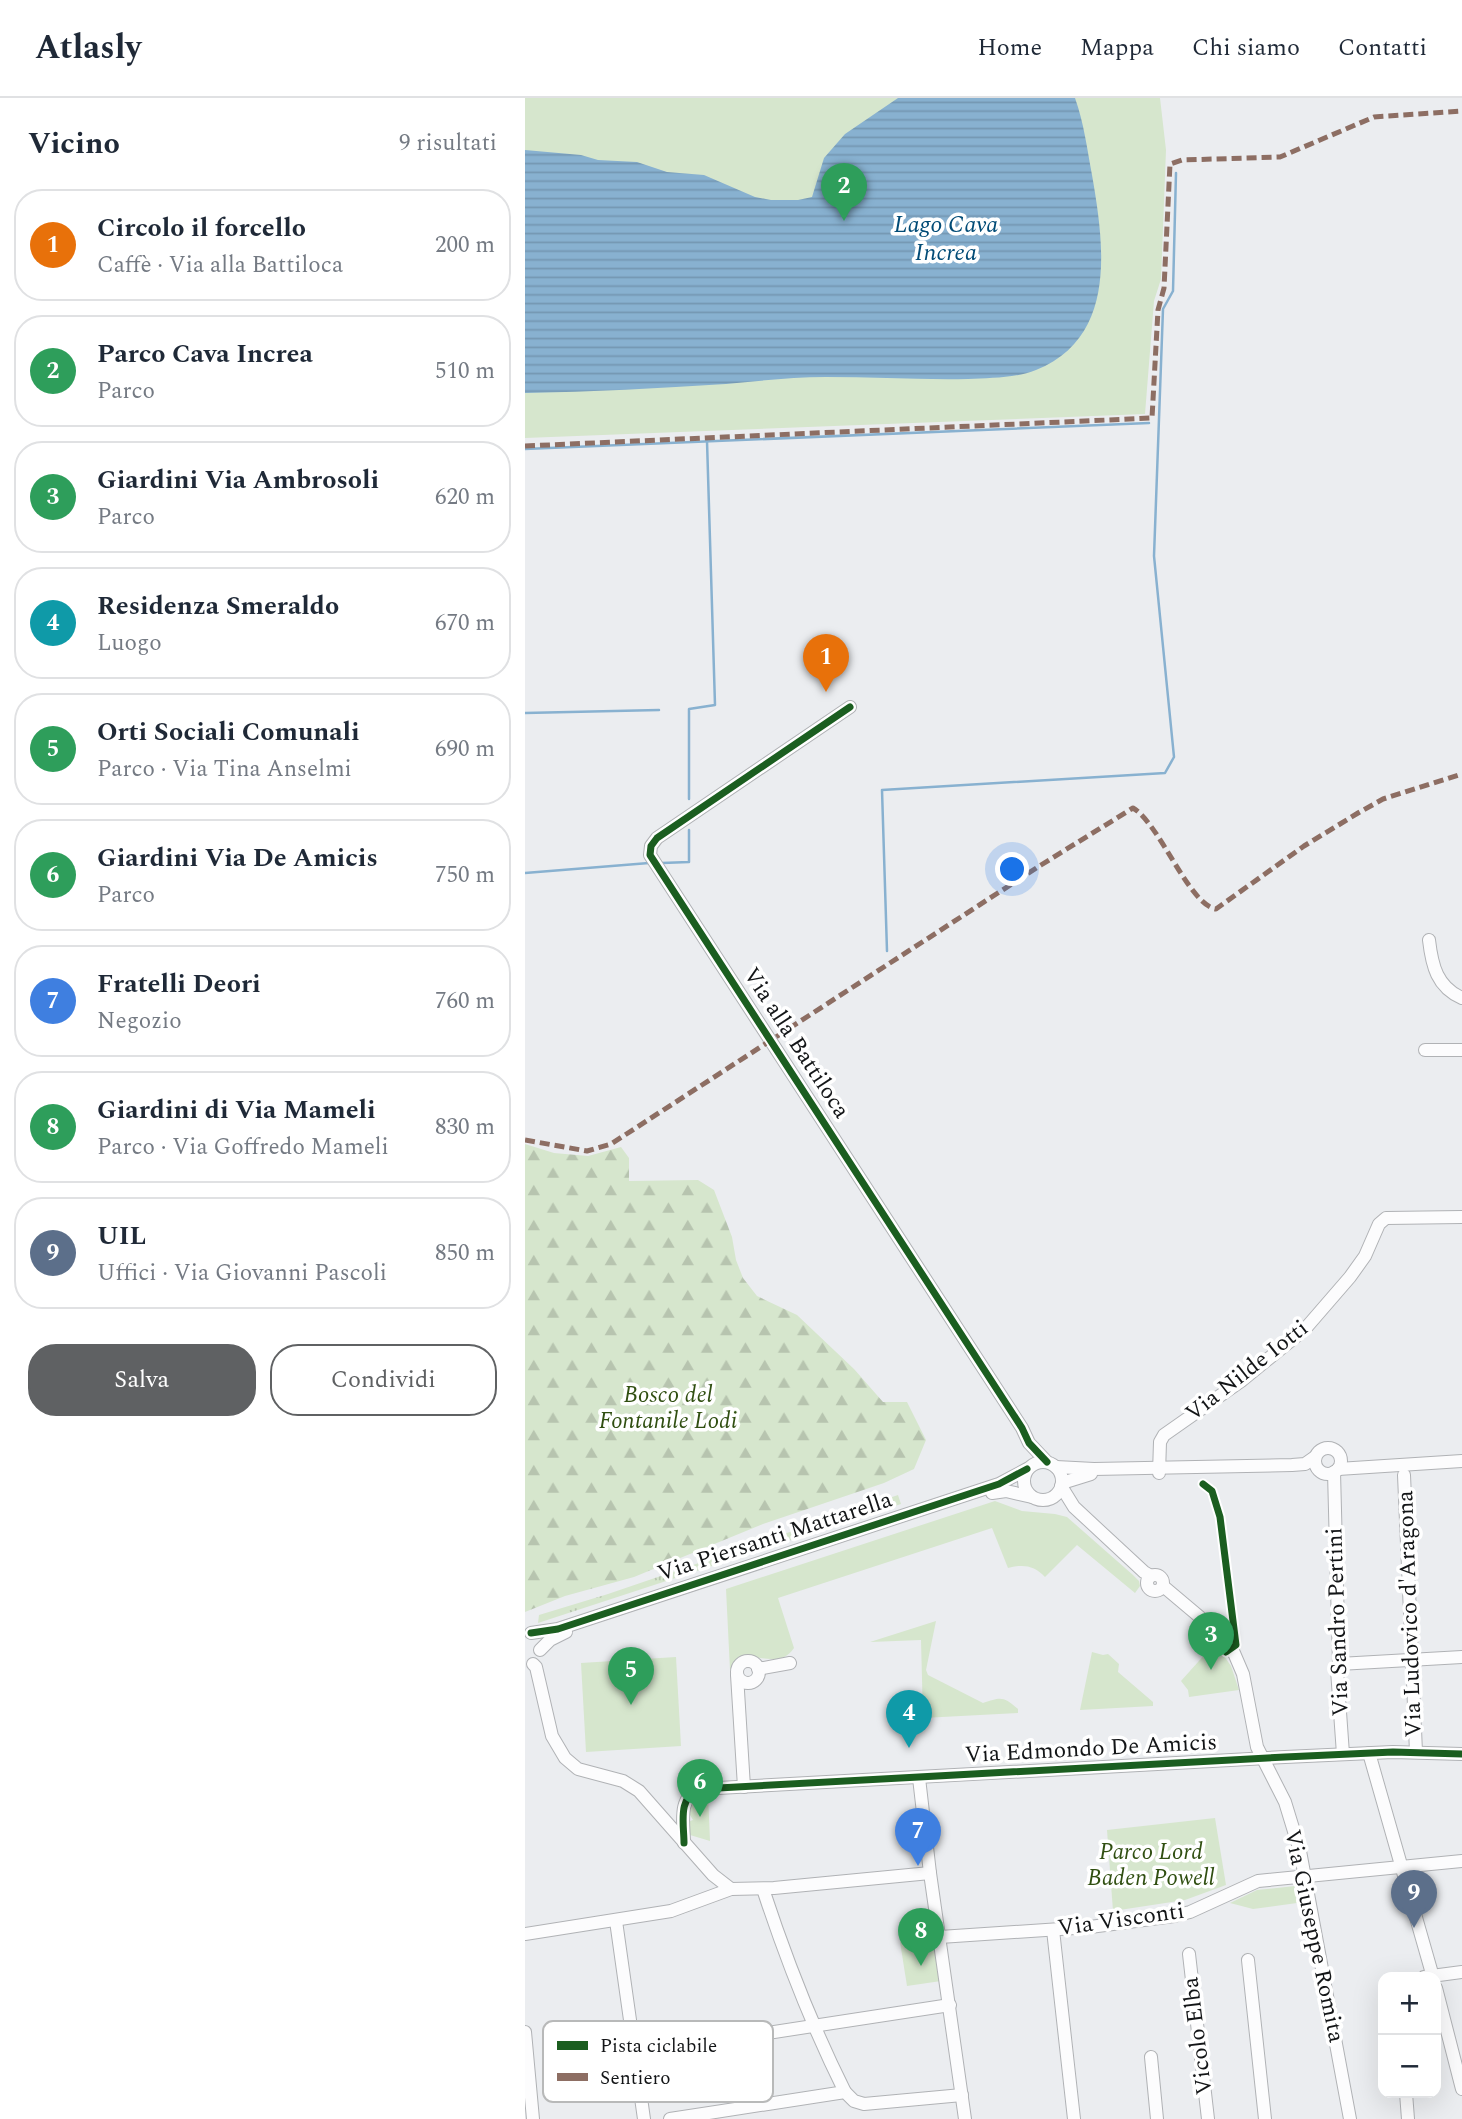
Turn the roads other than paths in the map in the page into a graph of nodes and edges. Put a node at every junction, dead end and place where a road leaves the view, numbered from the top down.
1 (850, 707) dead end
2 (1429, 940) dead end
3 (1462, 998) edge
4 (1425, 1050) dead end
5 (1462, 1050) edge
6 (1462, 1217) edge
7 (1029, 1443) junction
8 (1462, 1455) edge
9 (1462, 1461) edge
10 (1052, 1464) junction
11 (1329, 1467) junction
12 (1028, 1468) junction
13 (1159, 1471) junction
14 (1404, 1475) dead end
15 (1061, 1485) junction
16 (1032, 1497) junction
17 (1048, 1499) junction
18 (1074, 1507) junction
19 (528, 1632) edge
20 (540, 1650) junction
21 (1462, 1657) edge
22 (1412, 1660) junction
23 (790, 1663) dead end
24 (1339, 1664) junction
25 (529, 1666) edge
26 (758, 1669) junction
27 (741, 1684) junction
28 (1416, 1752) junction
29 (1369, 1753) junction
30 (1343, 1754) junction
31 (1462, 1754) edge
32 (1261, 1758) junction
33 (919, 1778) junction
34 (744, 1787) junction
35 (684, 1843) junction
36 (1462, 1861) edge
37 (1401, 1867) junction
38 (930, 1873) junction
39 (1305, 1876) junction
40 (731, 1889) junction
41 (764, 1889) junction
42 (616, 1921) junction
43 (1053, 1930) junction
44 (525, 1934) edge
45 (940, 1937) junction
46 (1189, 1954) dead end
47 (1248, 1960) dead end
48 (1429, 1972) edge
49 (1462, 1972) edge
50 (1441, 1977) edge
51 (950, 2005) junction
52 (1441, 2015) edge
53 (630, 2021) edge
54 (813, 2026) junction
55 (525, 2032) edge
56 (773, 2032) edge
57 (1151, 2057) dead end
58 (1462, 2089) edge
59 (845, 2092) junction
60 (962, 2095) junction
61 (1406, 2098) edge
62 (525, 2099) edge
63 (527, 2119) edge
64 (533, 2119) edge
65 (670, 2119) edge
66 (965, 2119) edge
67 (1074, 2119) edge
68 (1157, 2119) edge
69 (1208, 2119) edge
70 (1265, 2119) edge
71 (1350, 2119) edge
72 (1408, 2119) edge

1 - 7 street, Via alla Battiloca
2 - 3 street
4 - 5 street
6 - 13 street, Via Nilde Iotti
7 - 10 street, Via alla Battiloca
7 - 12 street, Via alla Battiloca
8 - 11 street
9 - 11 street
10 - 12 street
10 - 13 street
10 - 15 street
11 - 13 street
11 - 24 street, Via Sandro Pertini
12 - 16 street
12 - 19 street, Via Piersanti Mattarella
13 - 15 street
14 - 22 street, Via Ludovico d'Aragona
15 - 17 street
15 - 18 street
16 - 17 street
16 - 20 street, Via Piersanti Mattarella
17 - 18 street
18 - 32 street, Via Giuseppe Romita
19 - 20 street
20 - 25 street
21 - 22 street
22 - 24 street
22 - 28 street, Via Ludovico d'Aragona
23 - 26 street
24 - 30 street, Via Sandro Pertini
25 - 35 street
26 - 27 street
26 - 27 street
27 - 34 street
28 - 29 street, Via Edmondo De Amicis
28 - 31 street, Via Edmondo De Amicis
29 - 30 street, Via Edmondo De Amicis
29 - 37 street
30 - 32 street, Via Edmondo De Amicis
32 - 33 street, Via Edmondo De Amicis
32 - 39 street, Via Giuseppe Romita
33 - 34 street, Via Edmondo De Amicis
33 - 38 street
34 - 35 street, Via Edmondo De Amicis
35 - 40 street
36 - 37 street, Via Visconti
37 - 39 street, Via Visconti
37 - 48 street
38 - 41 street
38 - 45 street
39 - 43 street, Via Visconti
39 - 71 street, Via Giuseppe Romita
40 - 41 street
40 - 42 street
41 - 54 street
42 - 44 street
42 - 53 street
43 - 45 street, Via Visconti
43 - 67 street
45 - 51 street
46 - 69 street, Vicolo Elba
47 - 70 street
49 - 50 street
51 - 54 street
51 - 60 street
52 - 58 street
54 - 56 street
54 - 59 street
55 - 64 street
57 - 68 street
59 - 60 street
59 - 65 street
60 - 66 street
61 - 72 street
62 - 63 street

